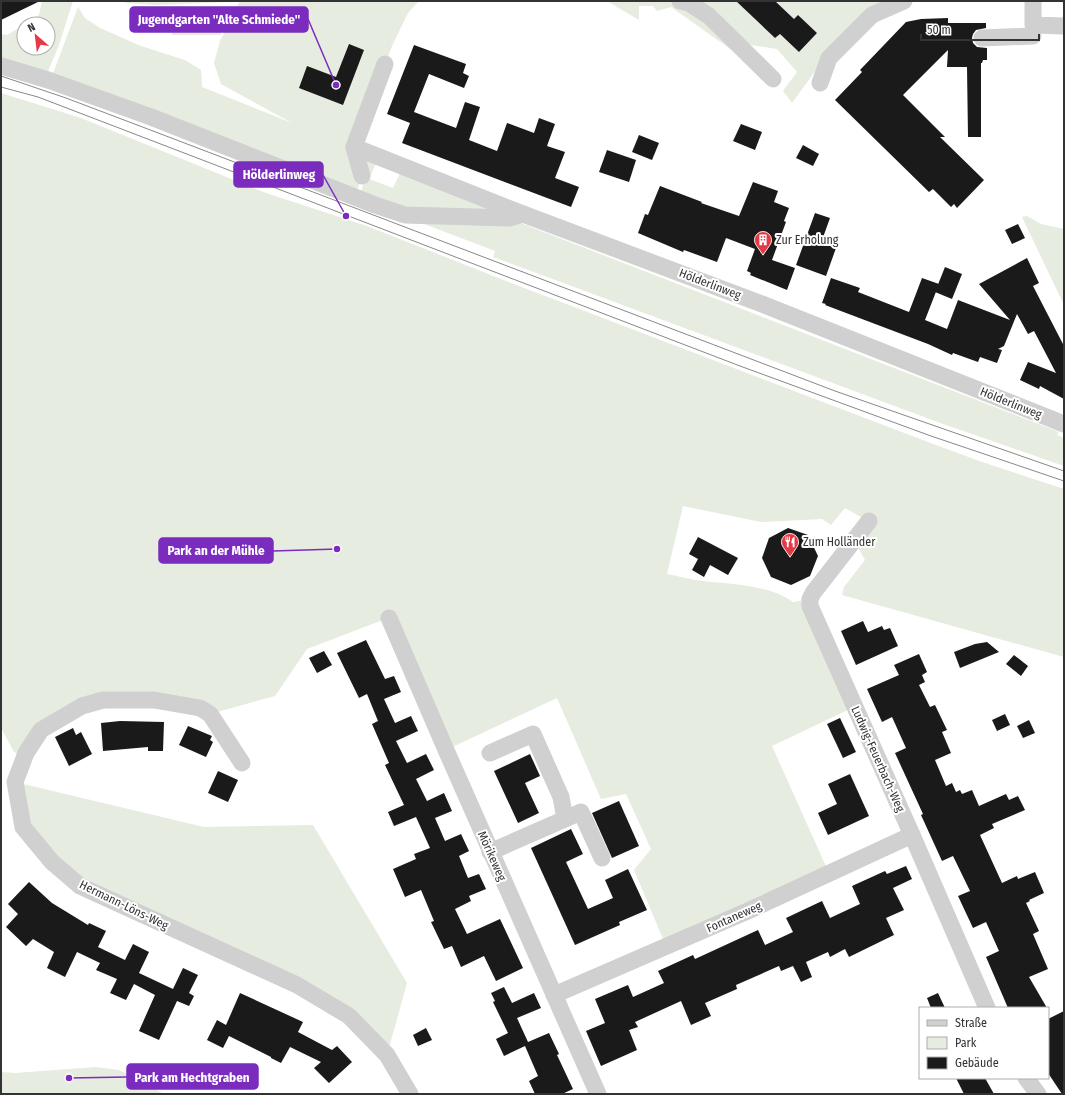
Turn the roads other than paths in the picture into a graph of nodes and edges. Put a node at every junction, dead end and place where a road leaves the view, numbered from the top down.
1 (680, 1) edge
2 (904, 1) edge
3 (1033, 1) edge
4 (1064, 26) edge
5 (1033, 40) dead end
6 (982, 42) dead end
7 (385, 64) dead end
8 (1, 66) edge
9 (773, 79) dead end
10 (820, 83) dead end
11 (354, 147) junction
12 (362, 176) dead end
13 (523, 214) junction
14 (1064, 424) edge
15 (868, 521) dead end
16 (388, 618) dead end
17 (490, 753) dead end
18 (242, 763) dead end
19 (565, 819) junction
20 (912, 834) junction
21 (490, 852) junction
22 (602, 858) dead end
23 (554, 994) junction
24 (987, 1007) edge
25 (1027, 1079) edge
26 (410, 1094) edge
27 (598, 1094) edge
28 (1038, 1094) edge

1 - 9 street
2 - 10 street
3 - 4 street
5 - 6 street
7 - 11 street
8 - 13 street
11 - 12 street
11 - 13 street, Hölderlinweg
13 - 14 street, Hölderlinweg
15 - 20 street, Ludwig-Feuerbach-Weg
16 - 21 street, Mörikeweg
17 - 19 street
18 - 26 street, Hermann-Löns-Weg
19 - 21 street
19 - 22 street
20 - 23 street, Fontaneweg
20 - 24 street, Ludwig-Feuerbach-Weg
21 - 23 street, Mörikeweg
23 - 27 street, Mörikeweg
25 - 28 street

